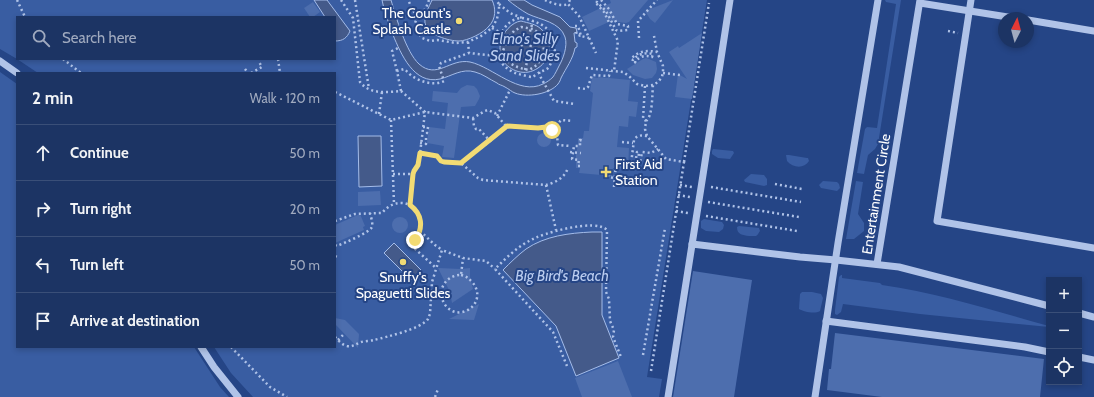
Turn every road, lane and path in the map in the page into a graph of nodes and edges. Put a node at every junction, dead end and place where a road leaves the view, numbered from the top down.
1 (16, 0) edge
2 (341, 0) edge
3 (355, 0) edge
4 (429, 0) edge
5 (496, 0) edge
6 (545, 0) edge
7 (570, 0) edge
8 (601, 0) edge
9 (657, 0) edge
10 (730, 0) edge
11 (878, 0) edge
12 (971, 0) edge
13 (920, 1) edge
14 (409, 2) dead end
15 (709, 3) dead end
16 (499, 4) junction
17 (568, 4) junction
18 (970, 11) junction
19 (998, 15) edge
20 (24, 16) edge
21 (417, 18) junction
22 (522, 18) junction
23 (533, 21) junction
24 (1034, 21) edge
25 (574, 26) dead end
26 (492, 28) junction
27 (531, 28) junction
28 (1094, 31) edge
29 (576, 32) dead end
30 (948, 32) dead end
31 (959, 33) dead end
32 (501, 34) junction
33 (581, 35) junction
34 (654, 36) dead end
35 (509, 37) junction
36 (589, 38) junction
37 (639, 38) dead end
38 (468, 42) junction
39 (527, 42) junction
40 (398, 48) dead end
41 (657, 52) junction
42 (469, 53) junction
43 (528, 53) junction
44 (596, 53) dead end
45 (542, 55) junction
46 (497, 56) junction
47 (554, 58) junction
48 (64, 60) edge
49 (278, 60) edge
50 (0, 62) edge
51 (259, 62) dead end
52 (636, 63) dead end
53 (513, 65) junction
54 (586, 68) dead end
55 (508, 70) junction
56 (525, 70) junction
57 (610, 70) junction
58 (397, 71) junction
59 (614, 71) junction
60 (16, 72) edge
61 (80, 72) edge
62 (253, 72) edge
63 (280, 72) edge
64 (663, 73) junction
65 (540, 74) junction
66 (680, 75) dead end
67 (653, 85) junction
68 (645, 86) junction
69 (578, 88) dead end
70 (369, 89) junction
71 (510, 90) dead end
72 (401, 91) junction
73 (382, 92) junction
74 (336, 93) edge
75 (575, 104) dead end
76 (425, 112) junction
77 (379, 114) junction
78 (497, 116) junction
79 (473, 118) junction
80 (391, 120) junction
81 (573, 121) dead end
82 (646, 122) junction
83 (507, 126) junction
84 (423, 127) junction
85 (552, 130) junction
86 (428, 133) dead end
87 (647, 136) junction
88 (428, 138) dead end
89 (490, 141) junction
90 (583, 141) dead end
91 (622, 142) dead end
92 (420, 143) junction
93 (633, 143) junction
94 (570, 146) dead end
95 (658, 149) junction
96 (571, 152) junction
97 (420, 153) junction
98 (581, 153) dead end
99 (684, 162) junction
100 (461, 163) junction
101 (616, 164) dead end
102 (580, 166) dead end
103 (568, 167) dead end
104 (393, 174) junction
105 (413, 174) junction
106 (608, 175) dead end
107 (615, 178) junction
108 (775, 184) dead end
109 (546, 185) junction
110 (708, 186) dead end
111 (614, 187) dead end
112 (802, 189) dead end
113 (706, 201) dead end
114 (801, 202) dead end
115 (394, 204) junction
116 (410, 205) junction
117 (370, 214) junction
118 (703, 216) dead end
119 (799, 216) dead end
120 (336, 221) edge
121 (665, 228) dead end
122 (556, 230) junction
123 (420, 231) junction
124 (797, 231) dead end
125 (692, 244) junction
126 (336, 246) edge
127 (1094, 248) edge
128 (442, 250) junction
129 (463, 258) junction
130 (836, 260) junction
131 (877, 264) junction
132 (436, 268) junction
133 (495, 269) junction
134 (461, 275) junction
135 (1046, 305) edge
136 (1082, 314) edge
137 (1094, 317) edge
138 (826, 321) junction
139 (344, 334) dead end
140 (338, 340) joint
141 (202, 348) edge
142 (232, 348) edge
143 (1046, 351) edge
144 (643, 355) dead end
145 (621, 357) dead end
146 (1082, 358) edge
147 (1094, 360) edge
148 (566, 366) dead end
149 (651, 371) dead end
150 (438, 388) dead end
151 (238, 397) edge
152 (288, 397) edge
153 (435, 397) edge
154 (668, 397) edge
155 (814, 397) edge

1 - 20 path
2 - 70 path
3 - 70 path
4 - 21 path
5 - 16 path
6 - 17 path
7 - 17 path
8 - 59 path
9 - 37 path
10 - 125 street
11 - 130 street
12 - 18 street
13 - 18 street
13 - 131 street, Entertainment Circle
14 - 21 path
15 - 99 path
16 - 22 path
16 - 26 path
17 - 36 path
18 - 19 street
18 - 127 street
21 - 38 path
22 - 23 path
22 - 32 path
23 - 27 path
23 - 47 path
24 - 28 street
25 - 33 path
26 - 32 path
26 - 38 path
27 - 35 path
27 - 39 path
27 - 45 path
29 - 33 path
30 - 31 path
32 - 35 path
32 - 46 path
33 - 36 path
34 - 41 path
35 - 53 path
36 - 44 path
38 - 42 path
39 - 43 path
39 - 43 path
40 - 58 path
41 - 52 path
41 - 64 path
42 - 46 path
42 - 58 path
43 - 56 path
45 - 47 path
45 - 56 path
46 - 55 path
47 - 65 path
48 - 61 path
49 - 63 path
50 - 60 street
51 - 62 path
53 - 55 path
53 - 56 path
54 - 57 path
55 - 65 path
57 - 59 path
57 - 69 path
58 - 72 path
59 - 68 path
64 - 66 path
64 - 67 path
65 - 75 path
67 - 68 path
67 - 82 path
68 - 82 path
70 - 73 path
71 - 78 path
72 - 73 path
72 - 76 path
73 - 77 path
74 - 77 path
76 - 79 path
76 - 80 path
76 - 84 path
77 - 80 path
78 - 79 path
78 - 83 path
79 - 89 path
80 - 104 path
81 - 85 path
82 - 87 path
83 - 85 path
83 - 89 path
84 - 86 path
84 - 92 path
85 - 94 path
87 - 93 path
87 - 95 path
88 - 92 path
89 - 100 path
90 - 96 path
91 - 93 path
92 - 97 path
93 - 95 path
95 - 99 path
96 - 98 path
96 - 102 path
97 - 100 path
97 - 105 path
99 - 149 path
100 - 109 path
101 - 107 path
103 - 109 path
104 - 105 path
104 - 115 path
105 - 116 path
106 - 107 path
107 - 111 path
108 - 112 path
109 - 122 path
110 - 114 path
113 - 119 path
115 - 116 path
115 - 117 path
116 - 123 path
117 - 120 path
117 - 126 path
118 - 124 path
121 - 144 path
122 - 133 path
122 - 145 path
123 - 128 path
123 - 132 path
125 - 130 street
125 - 154 street
128 - 129 path
128 - 132 path
129 - 133 path
129 - 134 path
130 - 131 street
130 - 138 street
131 - 135 street, Entertainment Circle
132 - 140 path
133 - 148 path
134 - 134 path
136 - 137 street
138 - 143 street
138 - 155 street
139 - 140 path
141 - 151 street
142 - 152 path
146 - 147 street
150 - 153 path

